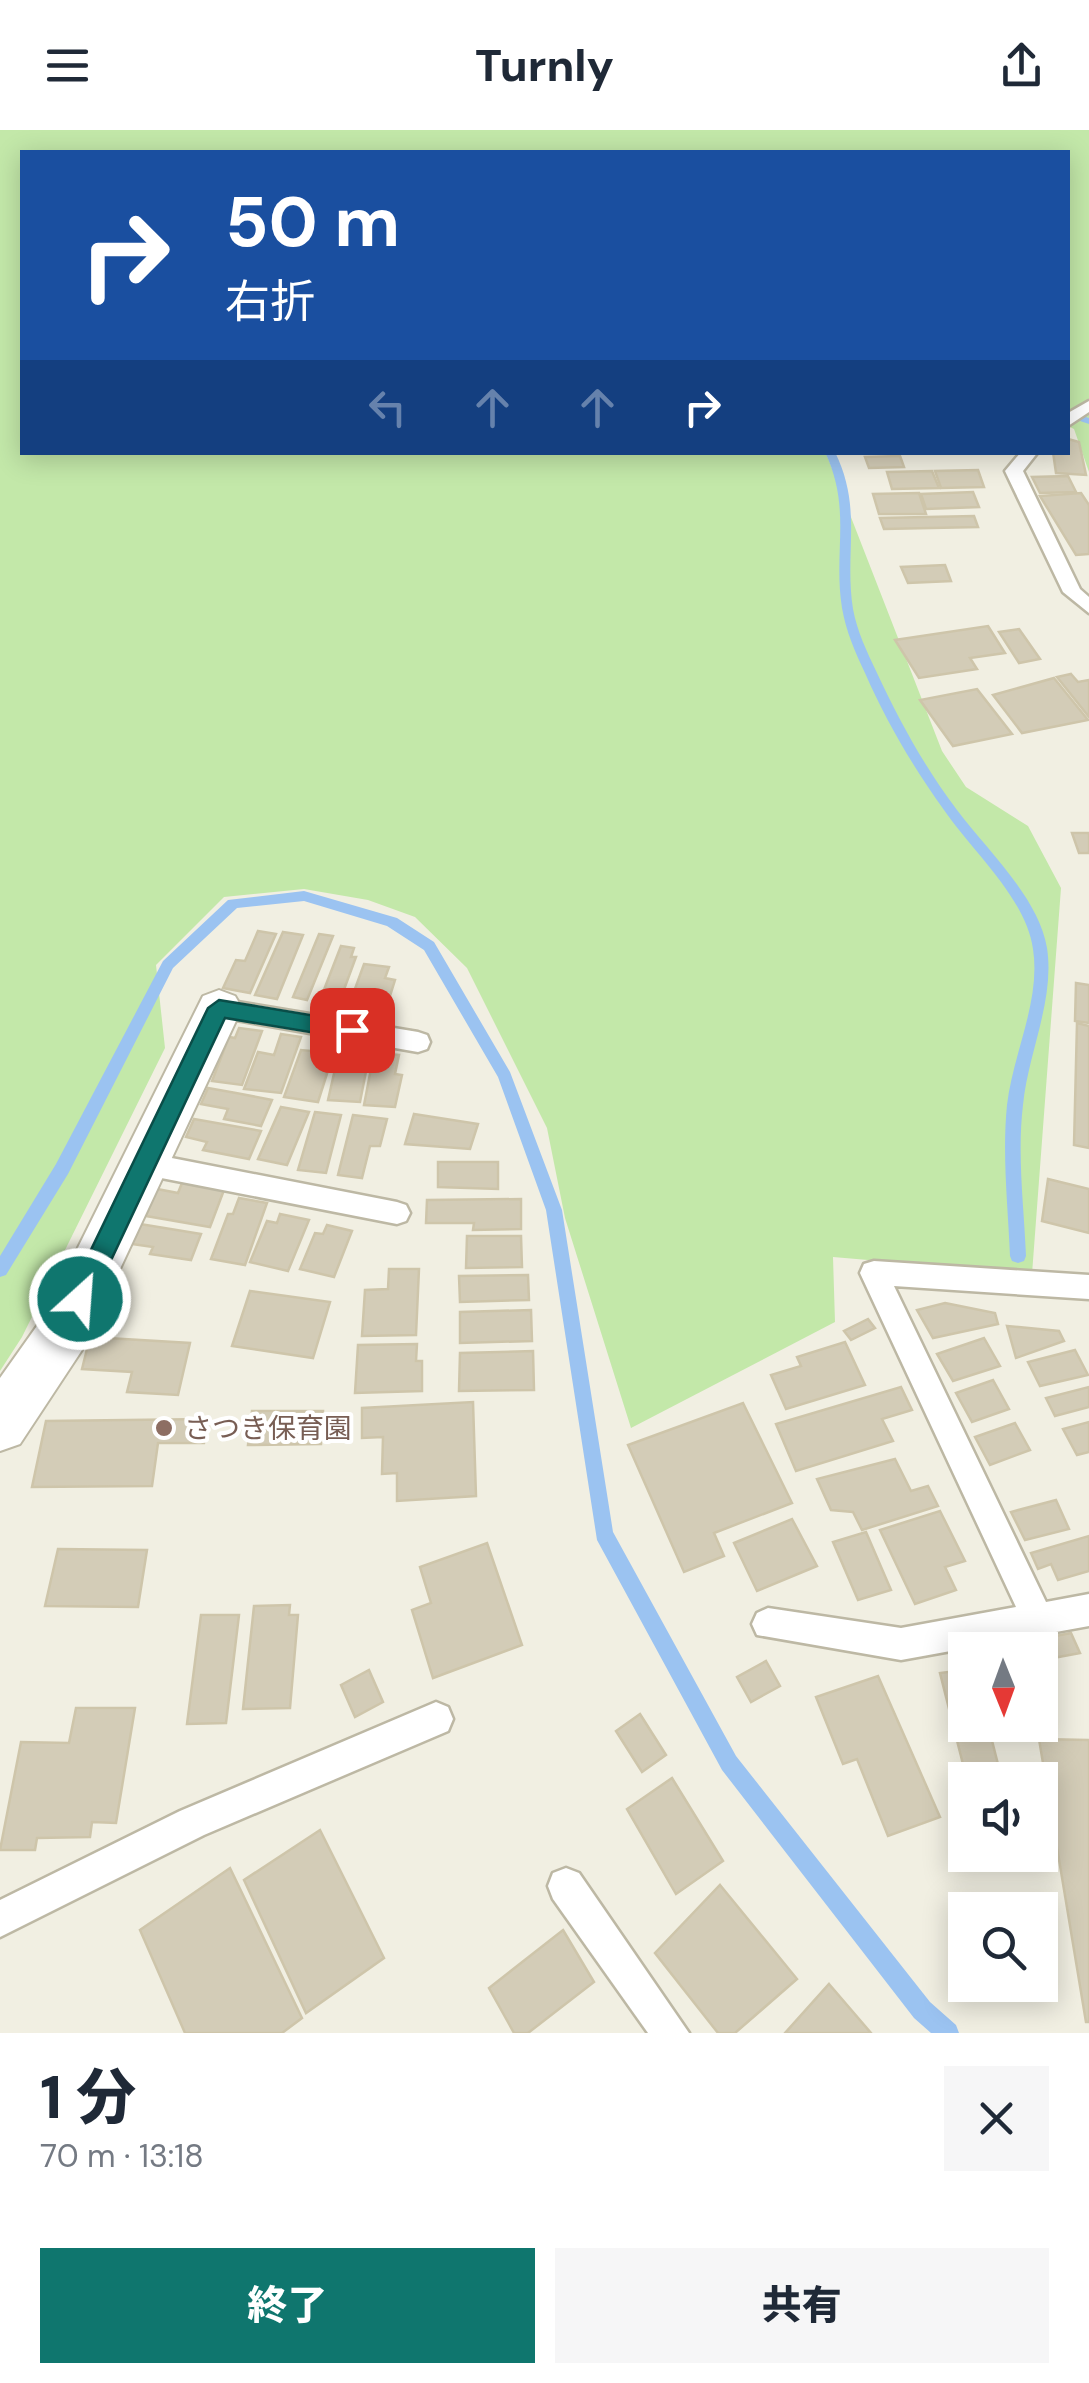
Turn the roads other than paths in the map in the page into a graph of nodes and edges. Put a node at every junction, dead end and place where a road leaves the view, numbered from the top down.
1 (1027, 455) edge
2 (1089, 607) edge
3 (219, 1008) joint
4 (418, 1042) dead end
5 (146, 1164) junction
6 (397, 1213) dead end
7 (1089, 1287) edge
8 (0, 1425) edge
9 (1089, 1610) edge
10 (1038, 1619) junction
11 (768, 1624) dead end
12 (436, 1720) dead end
13 (566, 1886) dead end
14 (0, 1919) edge
15 (670, 2033) edge

1 - 2 lane
3 - 4 lane
3 - 5 street
5 - 6 lane
5 - 8 street
7 - 10 lane
9 - 10 lane
10 - 11 lane
12 - 14 lane
13 - 15 lane

